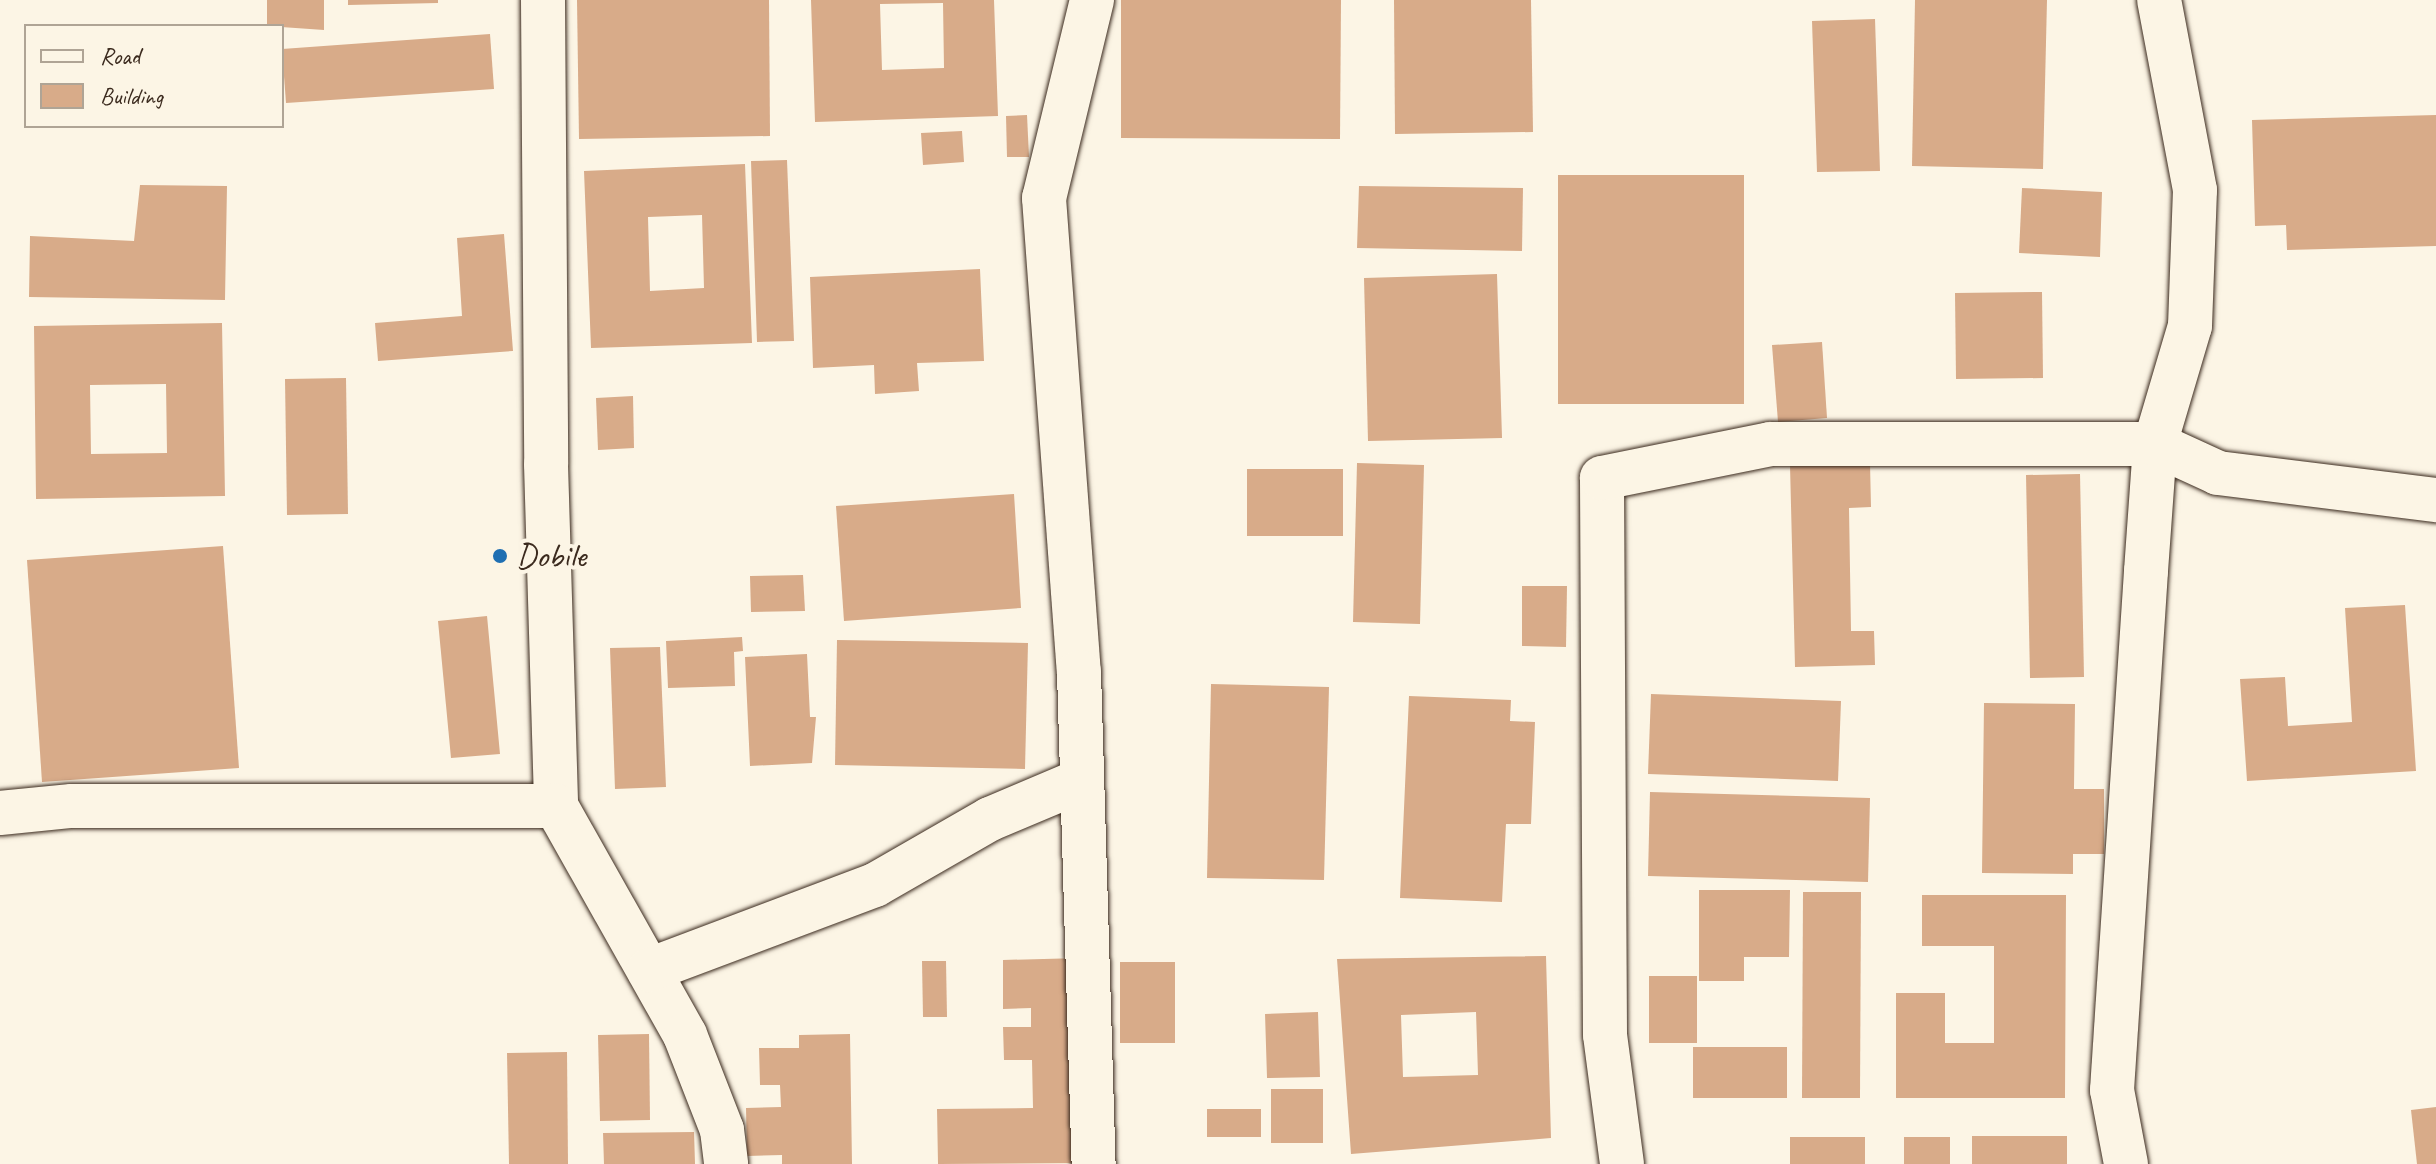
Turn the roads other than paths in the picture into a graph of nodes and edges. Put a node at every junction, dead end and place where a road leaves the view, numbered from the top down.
1 (543, 0) edge
2 (1092, 0) edge
3 (2159, 0) edge
4 (2155, 444) junction
5 (2436, 500) edge
6 (1080, 781) junction
7 (556, 806) junction
8 (0, 813) edge
9 (649, 970) junction
10 (726, 1164) edge
11 (1094, 1164) edge
12 (1622, 1164) edge
13 (2126, 1164) edge

1 - 7 street
2 - 6 street
3 - 4 street
4 - 5 street
4 - 12 street
4 - 13 street
6 - 9 street
6 - 11 street
7 - 8 street
7 - 9 street
9 - 10 street

